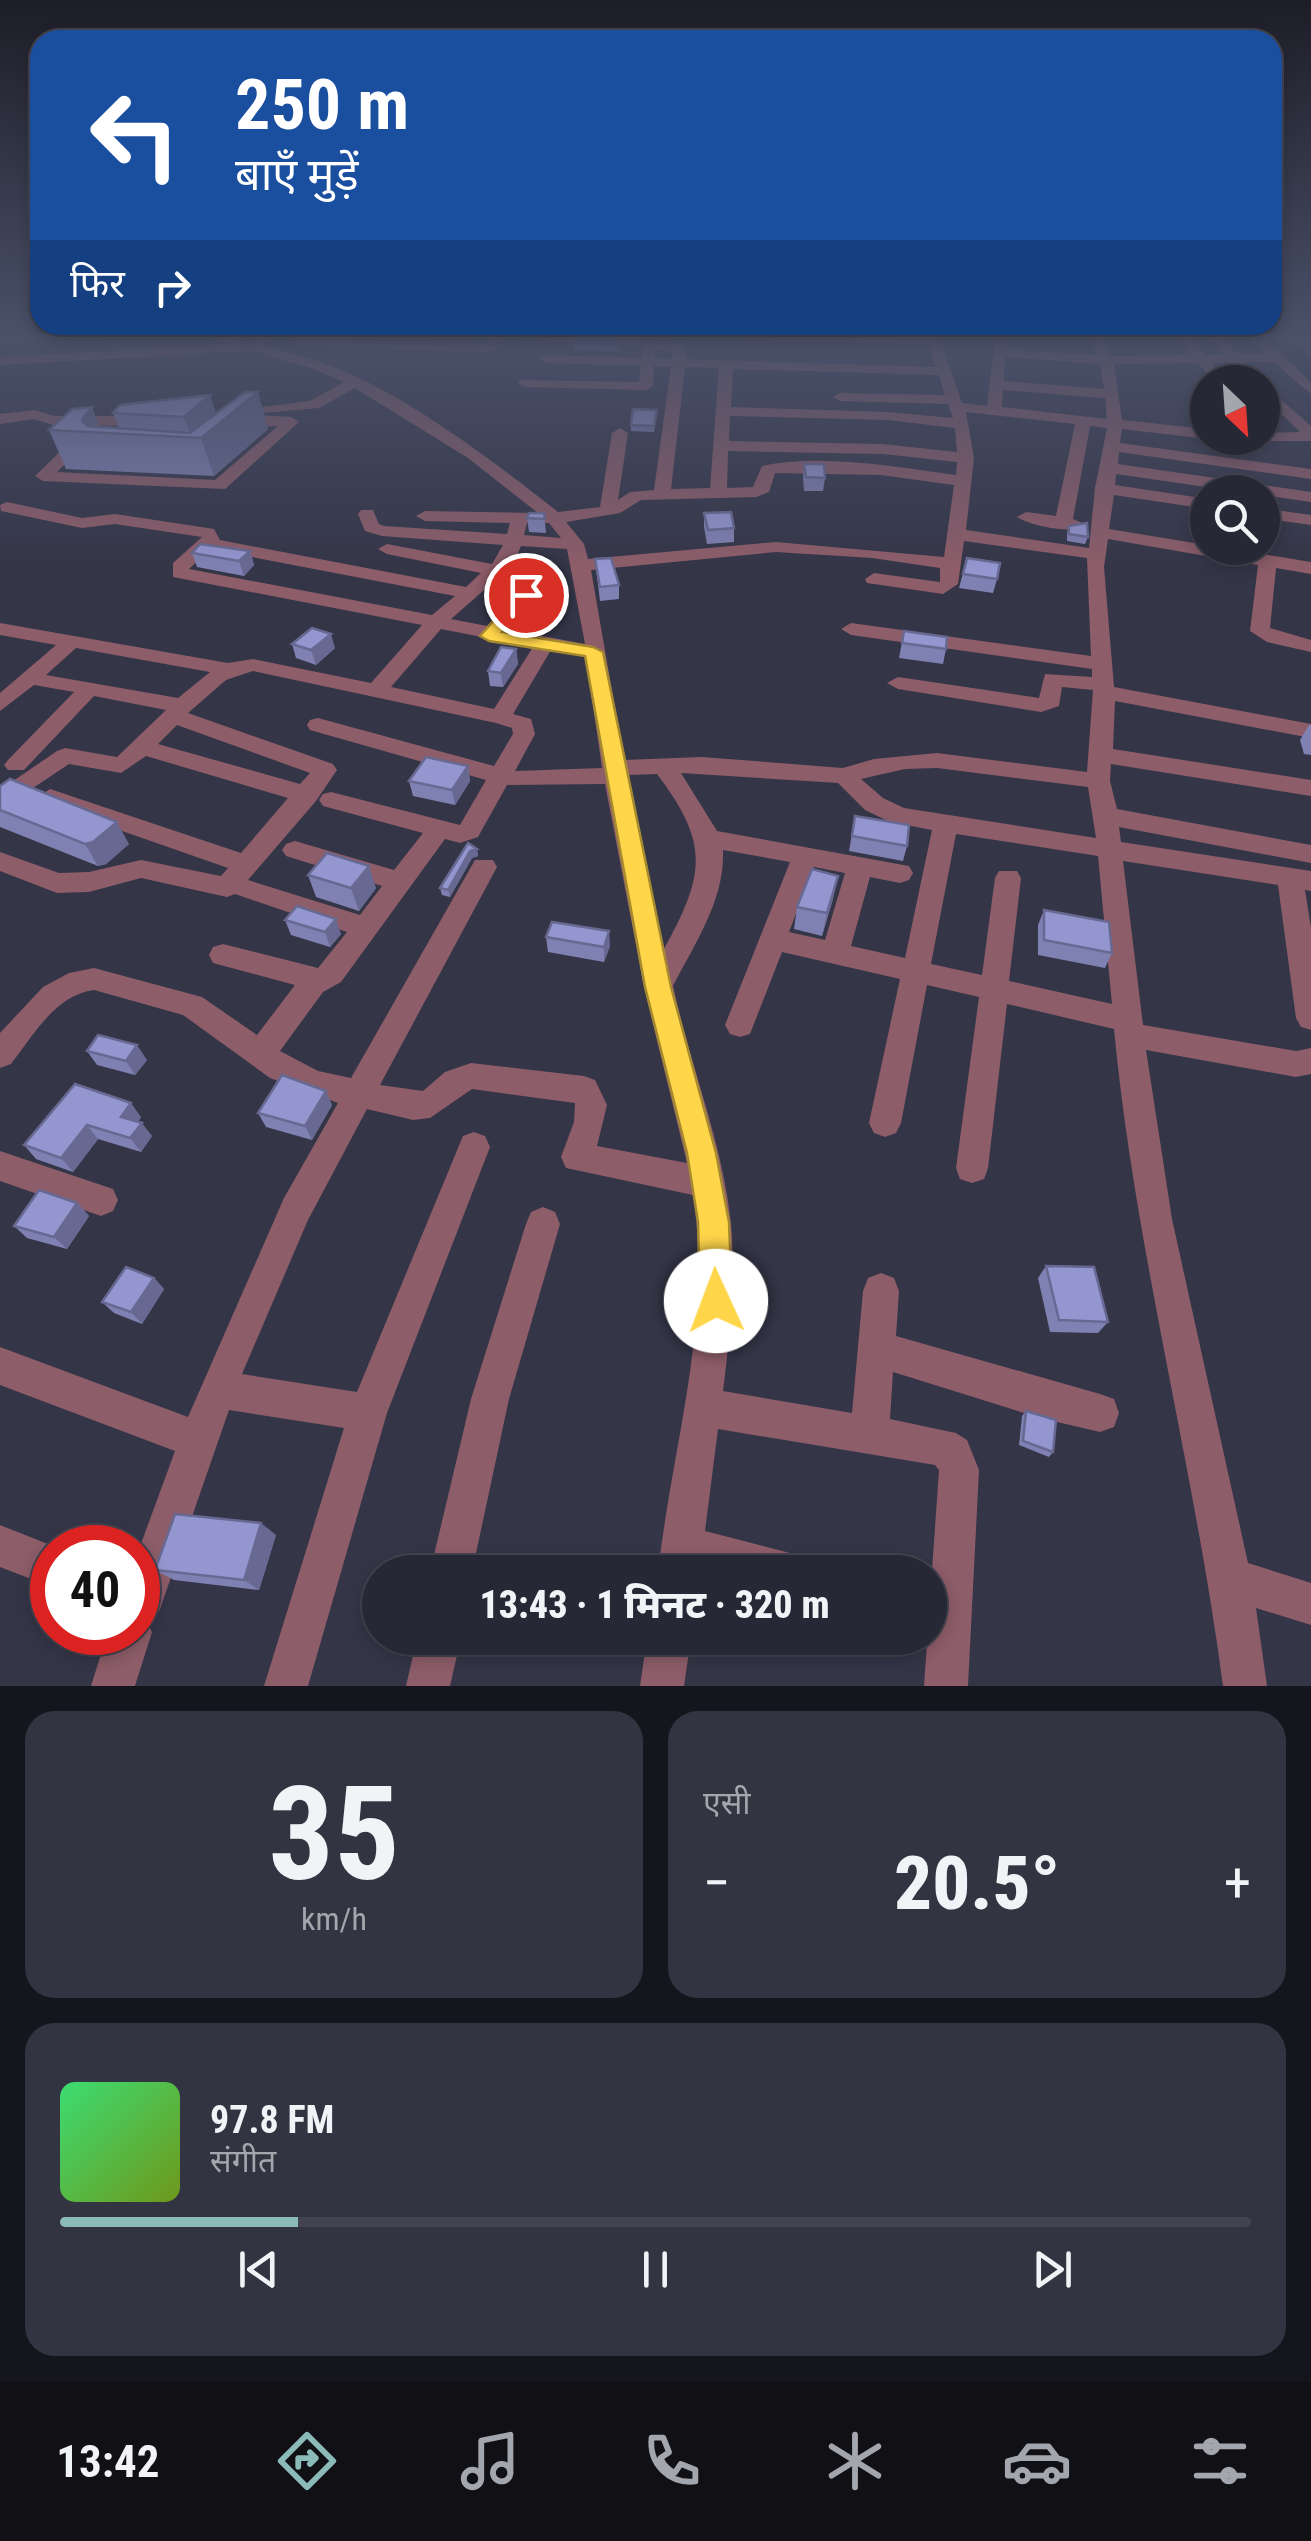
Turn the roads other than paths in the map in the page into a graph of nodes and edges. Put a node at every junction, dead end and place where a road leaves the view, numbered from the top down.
1 (723, 412) edge
2 (266, 413) edge
3 (416, 413) edge
4 (671, 413) edge
5 (756, 413) edge
6 (875, 413) edge
7 (955, 413) edge
8 (999, 413) edge
9 (1040, 413) edge
10 (1113, 413) edge
11 (1288, 413) edge
12 (1041, 418) junction
13 (0, 419) edge
14 (246, 422) junction
15 (1084, 422) junction
16 (1115, 425) junction
17 (1190, 432) edge
18 (620, 433) dead end
19 (1311, 435) edge
20 (1280, 437) edge
21 (229, 441) edge
22 (721, 446) junction
23 (1114, 446) junction
24 (883, 448) junction
25 (966, 458) junction
26 (1111, 468) junction
27 (881, 470) junction
28 (1311, 474) edge
29 (963, 482) junction
30 (1103, 488) junction
31 (718, 492) junction
32 (662, 494) junction
33 (1311, 497) edge
34 (1190, 501) edge
35 (6, 507) dead end
36 (608, 510) junction
37 (367, 514) dead end
38 (552, 515) junction
39 (425, 516) dead end
40 (521, 516) junction
41 (1280, 516) edge
42 (1026, 517) dead end
43 (1311, 520) edge
44 (1064, 522) junction
45 (1097, 530) junction
46 (954, 534) junction
47 (513, 542) junction
48 (207, 543) junction
49 (1190, 546) edge
50 (388, 549) dead end
51 (578, 554) junction
52 (1096, 554) junction
53 (948, 562) junction
54 (1280, 562) edge
55 (1267, 565) edge
56 (1311, 568) edge
57 (496, 571) junction
58 (874, 579) dead end
59 (468, 594) junction
60 (526, 595) dead end
61 (435, 623) junction
62 (851, 629) dead end
63 (4, 634) edge
64 (489, 636) junction
65 (71, 642) junction
66 (544, 646) junction
67 (1311, 646) edge
68 (593, 652) junction
69 (227, 669) junction
70 (30, 678) junction
71 (1103, 680) junction
72 (898, 683) dead end
73 (89, 689) junction
74 (376, 692) junction
75 (0, 704) edge
76 (179, 711) junction
77 (500, 717) junction
78 (318, 725) dead end
79 (1311, 731) edge
80 (141, 747) junction
81 (1101, 755) junction
82 (662, 766) junction
83 (614, 772) junction
84 (18, 776) junction
85 (500, 776) junction
86 (844, 776) junction
87 (1098, 781) junction
88 (1311, 788) edge
89 (320, 798) junction
90 (0, 802) edge
91 (946, 822) junction
92 (440, 828) junction
93 (1107, 833) junction
94 (710, 839) junction
95 (295, 850) dead end
96 (1311, 854) edge
97 (805, 856) junction
98 (0, 861) edge
99 (860, 866) junction
100 (484, 867) dead end
101 (900, 874) dead end
102 (247, 877) junction
103 (1008, 878) dead end
104 (1300, 880) edge
105 (399, 881) junction
106 (365, 927) junction
107 (774, 939) junction
108 (223, 954) dead end
109 (835, 954) junction
110 (916, 973) junction
111 (314, 980) junction
112 (658, 987) junction
113 (996, 992) junction
114 (1311, 1018) edge
115 (740, 1025) dead end
116 (1130, 1028) junction
117 (0, 1055) edge
118 (260, 1055) junction
119 (1311, 1061) edge
120 (358, 1094) junction
121 (884, 1124) dead end
122 (474, 1147) dead end
123 (0, 1166) edge
124 (972, 1168) dead end
125 (707, 1182) junction
126 (101, 1200) dead end
127 (543, 1224) dead end
128 (881, 1290) dead end
129 (874, 1348) junction
130 (0, 1366) edge
131 (216, 1389) junction
132 (704, 1408) junction
133 (368, 1414) junction
134 (1100, 1414) dead end
135 (870, 1434) junction
136 (196, 1440) junction
137 (160, 1542) edge
138 (0, 1546) edge
139 (455, 1555) edge
140 (682, 1555) edge
141 (30, 1558) edge
142 (947, 1558) edge
143 (1230, 1579) junction
144 (1311, 1604) edge
145 (122, 1655) edge
146 (435, 1655) edge
147 (667, 1655) edge
148 (944, 1655) edge
149 (113, 1686) edge
150 (286, 1686) edge
151 (428, 1686) edge
152 (662, 1686) edge
153 (946, 1686) edge
154 (1245, 1686) edge

1 - 22 street
2 - 14 street
3 - 38 street
4 - 32 street
5 - 6 street
7 - 25 street
8 - 12 street
9 - 12 street
10 - 16 street
11 - 19 street
12 - 15 street
13 - 14 street
14 - 21 street
15 - 16 street
15 - 44 street
16 - 17 street
16 - 23 street
18 - 36 street
19 - 20 street
22 - 24 street
22 - 31 street
23 - 26 street
23 - 28 street
24 - 25 street
24 - 27 street
25 - 29 street
26 - 30 street
26 - 33 street
27 - 29 street
27 - 31 street
29 - 46 street
30 - 34 street
30 - 45 street
31 - 32 street
32 - 36 street
35 - 48 street
36 - 38 street
37 - 47 street
38 - 40 street
38 - 51 street
39 - 40 street
40 - 47 street
41 - 43 street
42 - 44 street
44 - 45 street
45 - 49 street
45 - 52 street
46 - 52 street
46 - 53 street
47 - 51 street
47 - 57 street
48 - 59 street
48 - 61 street
50 - 57 street
51 - 53 street
51 - 68 street
52 - 71 street
53 - 58 street
54 - 56 street
55 - 67 street
57 - 59 street
59 - 61 street
60 - 64 street
61 - 64 street
61 - 74 street
62 - 71 street
63 - 65 street
64 - 66 street
65 - 69 street
65 - 70 street
66 - 68 street
66 - 77 street
68 - 83 street
69 - 74 street
69 - 76 street
70 - 73 street
70 - 75 street
71 - 72 street
71 - 79 street
71 - 81 street
73 - 76 street
73 - 84 street
74 - 77 street
76 - 80 street
76 - 89 street
77 - 85 street
78 - 85 street
80 - 84 street
80 - 89 street
81 - 87 street
81 - 88 street
82 - 83 street
82 - 86 street
82 - 94 street
83 - 85 street
83 - 112 street
84 - 90 street
84 - 102 street
85 - 92 street
86 - 87 street
86 - 91 street
87 - 93 street
89 - 92 street
89 - 102 street
91 - 93 street
91 - 110 street
92 - 105 street
93 - 96 street
93 - 104 street
93 - 116 street
94 - 97 street
94 - 112 street
95 - 105 street
97 - 99 street
97 - 107 street
98 - 102 street
99 - 101 street
99 - 109 street
100 - 120 street
102 - 106 street
103 - 113 street
104 - 114 street
105 - 106 street
106 - 111 street
107 - 109 street
107 - 115 street
108 - 111 street
109 - 110 street
110 - 113 street
110 - 121 street
111 - 118 street
112 - 125 street
113 - 116 street
113 - 124 street
116 - 119 street
116 - 143 street
117 - 118 street
118 - 120 street
120 - 125 street
120 - 131 street
122 - 133 street
123 - 126 street
125 - 132 street
127 - 139 street
128 - 129 street
129 - 134 street
129 - 135 street
130 - 136 street
131 - 133 street
131 - 136 street
132 - 135 street
132 - 140 street
133 - 150 street
135 - 142 street
136 - 137 street
138 - 141 street
143 - 144 street
143 - 154 street
145 - 149 street
146 - 151 street
147 - 152 street
148 - 153 street

